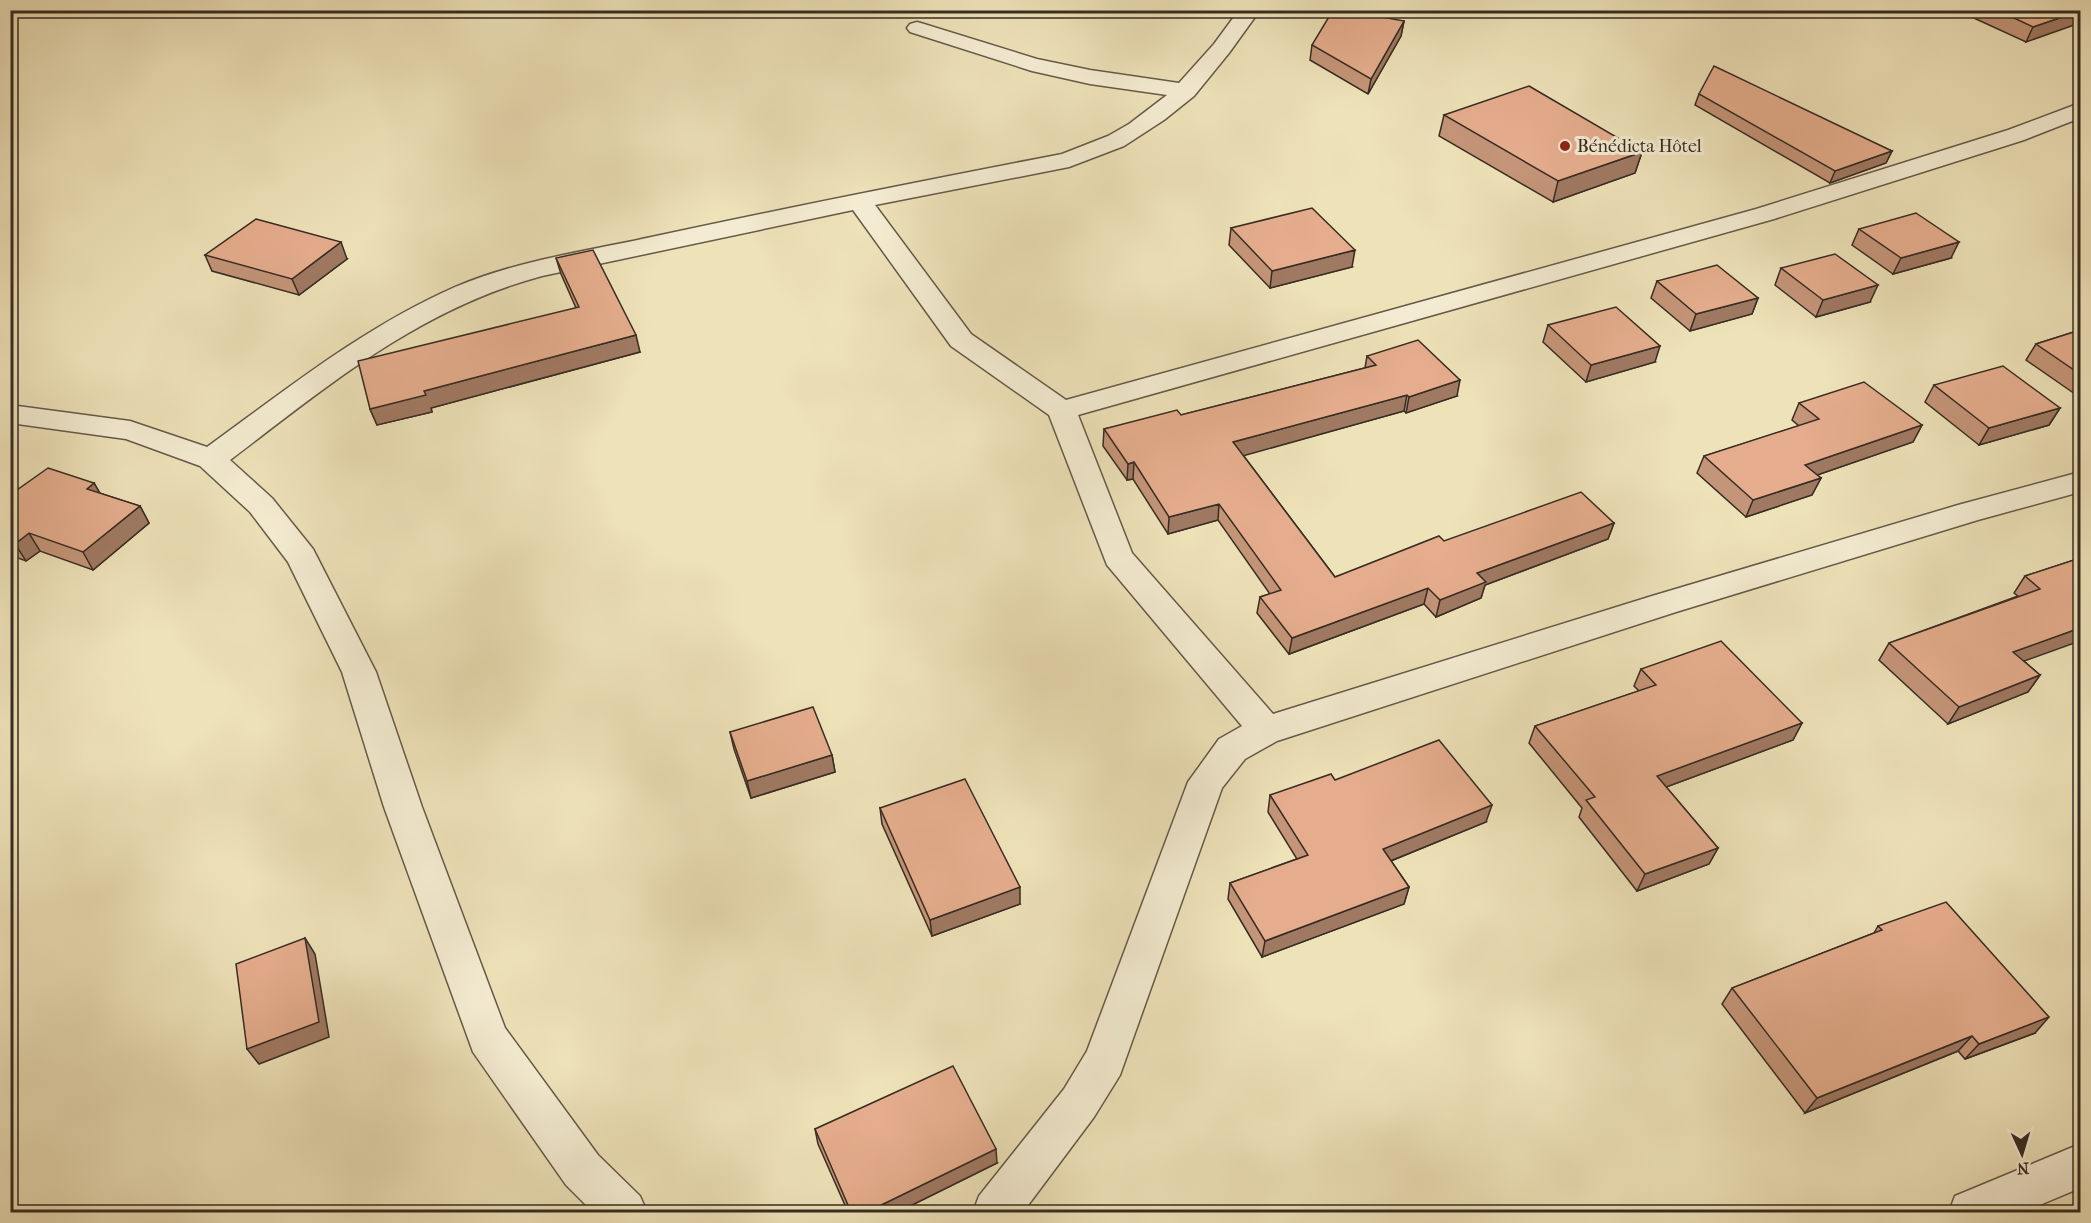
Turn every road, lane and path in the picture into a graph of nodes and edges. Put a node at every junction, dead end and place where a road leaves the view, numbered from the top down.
1 (1250, 10) edge
2 (917, 28) dead end
3 (1186, 91) junction
4 (2080, 110) edge
5 (859, 201) junction
6 (1062, 410) junction
7 (10, 414) edge
8 (211, 459) junction
9 (2080, 482) edge
10 (1266, 730) junction
11 (2080, 1166) edge
12 (624, 1212) edge
13 (995, 1212) edge
14 (1971, 1212) edge

1 - 3 street
2 - 3 street
3 - 5 street
4 - 6 street
5 - 6 street
5 - 8 street
6 - 10 street
7 - 8 street
8 - 12 street
9 - 10 street
10 - 13 street
11 - 14 street

